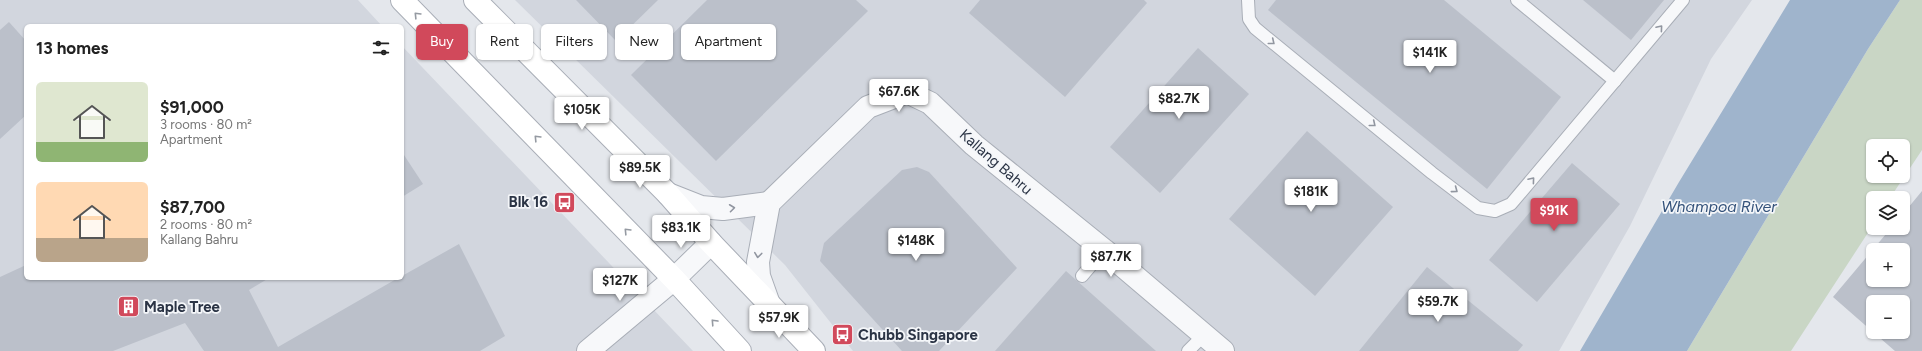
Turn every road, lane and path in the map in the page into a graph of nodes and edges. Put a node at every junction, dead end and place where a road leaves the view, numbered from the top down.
1 (402, 0) edge
2 (475, 0) edge
3 (1248, 0) edge
4 (1517, 0) edge
5 (1683, 0) edge
6 (1615, 81) junction
7 (668, 194) junction
8 (769, 203) junction
9 (711, 243) junction
10 (1104, 250) junction
11 (1082, 276) dead end
12 (674, 279) junction
13 (769, 304) junction
14 (1204, 335) junction
15 (588, 351) edge
16 (740, 351) edge
17 (814, 351) edge
18 (1188, 351) edge
19 (1222, 351) edge

12 -> 1 main road
2 - 7 main road
3 -> 6 lane
4 - 6 lane
6 -> 5 lane
7 -> 8 street
7 - 9 main road
8 - 10 street, Kallang Bahru
8 -> 13 street
9 - 12 street
9 - 13 main road
10 - 11 lane
10 - 14 street, Kallang Bahru
12 - 15 street
16 -> 12 main road
13 - 17 main road
14 - 18 lane
14 - 19 street, Kallang Bahru

